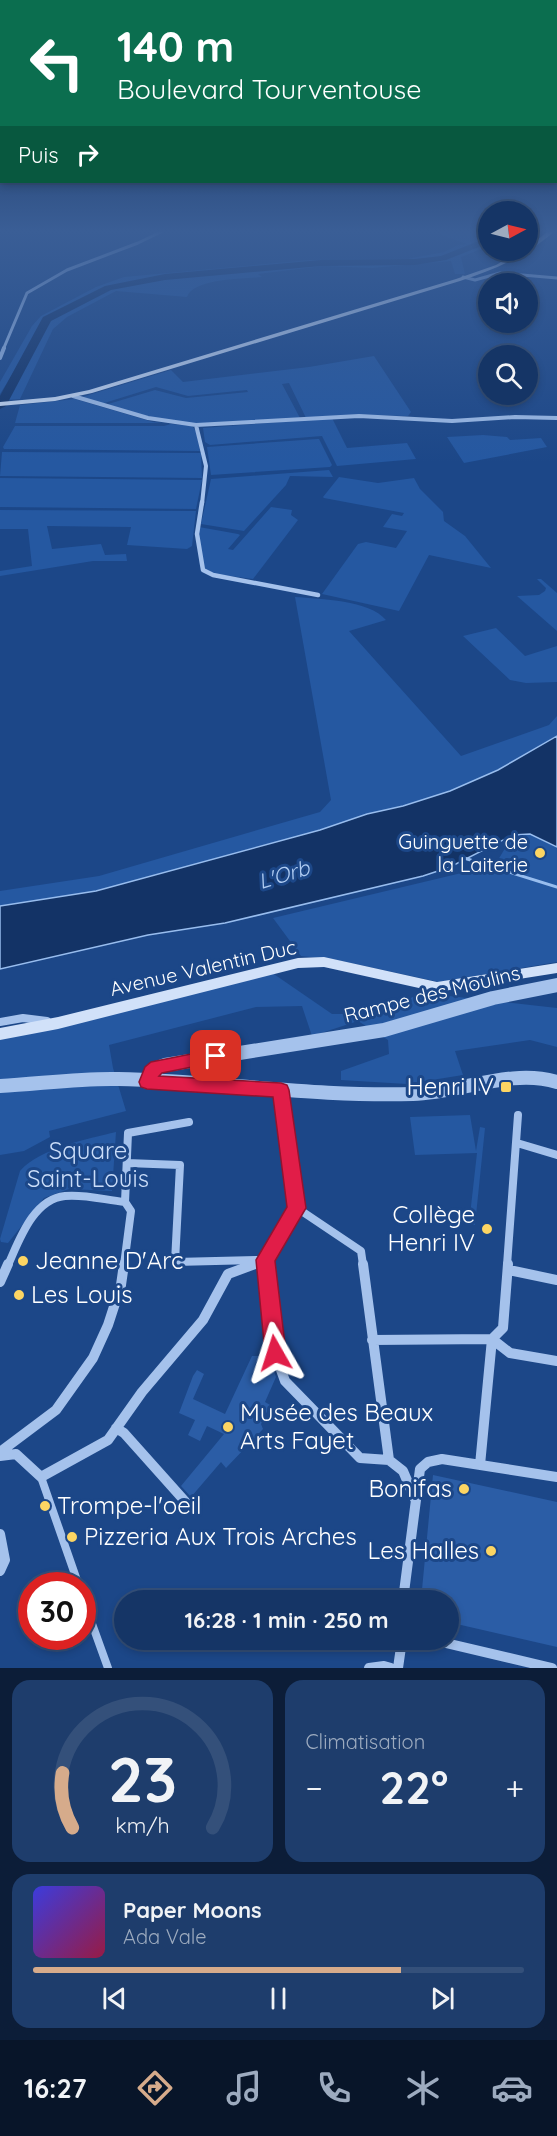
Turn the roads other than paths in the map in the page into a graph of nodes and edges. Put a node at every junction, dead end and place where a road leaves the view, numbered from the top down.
1 (21, 307) edge
2 (367, 307) edge
3 (0, 358) edge
4 (76, 395) junction
5 (0, 404) edge
6 (557, 418) edge
7 (196, 425) junction
8 (318, 595) dead end
9 (557, 968) edge
10 (557, 985) edge
11 (0, 1022) edge
12 (58, 1023) junction
13 (0, 1034) edge
14 (147, 1082) junction
15 (557, 1082) edge
16 (0, 1086) edge
17 (281, 1090) junction
18 (518, 1115) dead end
19 (189, 1122) dead end
20 (517, 1143) junction
21 (557, 1155) edge
22 (127, 1163) junction
23 (125, 1202) junction
24 (297, 1208) junction
25 (265, 1260) junction
26 (509, 1270) junction
27 (557, 1280) edge
28 (0, 1282) edge
29 (492, 1339) junction
30 (372, 1340) junction
31 (557, 1361) edge
32 (116, 1428) junction
33 (0, 1454) edge
34 (388, 1460) junction
35 (480, 1465) junction
36 (41, 1477) junction
37 (557, 1477) edge
38 (415, 1499) junction
39 (191, 1508) dead end
40 (0, 1534) edge
41 (0, 1571) edge
42 (74, 1572) edge
43 (404, 1590) edge
44 (96, 1635) edge
45 (459, 1646) edge
46 (401, 1650) edge
47 (108, 1668) edge
48 (369, 1668) edge
49 (391, 1668) edge
50 (398, 1668) edge
51 (552, 1668) edge

1 - 3 street
2 - 4 main road
4 - 5 main road
4 - 7 street
6 - 7 street
7 - 8 street
9 - 12 main road, Avenue Valentin Duc
10 - 14 street, Rampe des Moulins
11 - 12 street
12 - 13 main road, Avenue Valentin Duc
14 - 16 street
14 - 17 street
15 - 17 street
17 - 24 street
18 - 20 street
19 - 22 street
20 - 21 street
20 - 26 street
22 - 23 street
22 - 25 street
23 - 28 street
23 - 33 street
24 - 25 street
24 - 30 street
25 - 32 street
25 - 34 street
26 - 27 street
26 - 29 street
29 - 30 street
29 - 31 street
29 - 35 street
30 - 34 street
32 - 36 street
32 - 39 street
33 - 36 street
34 - 38 street
35 - 37 street
35 - 38 street
36 - 42 street
38 - 43 street
40 - 41 street
44 - 47 street
45 - 51 street
46 - 50 street
48 - 49 street

